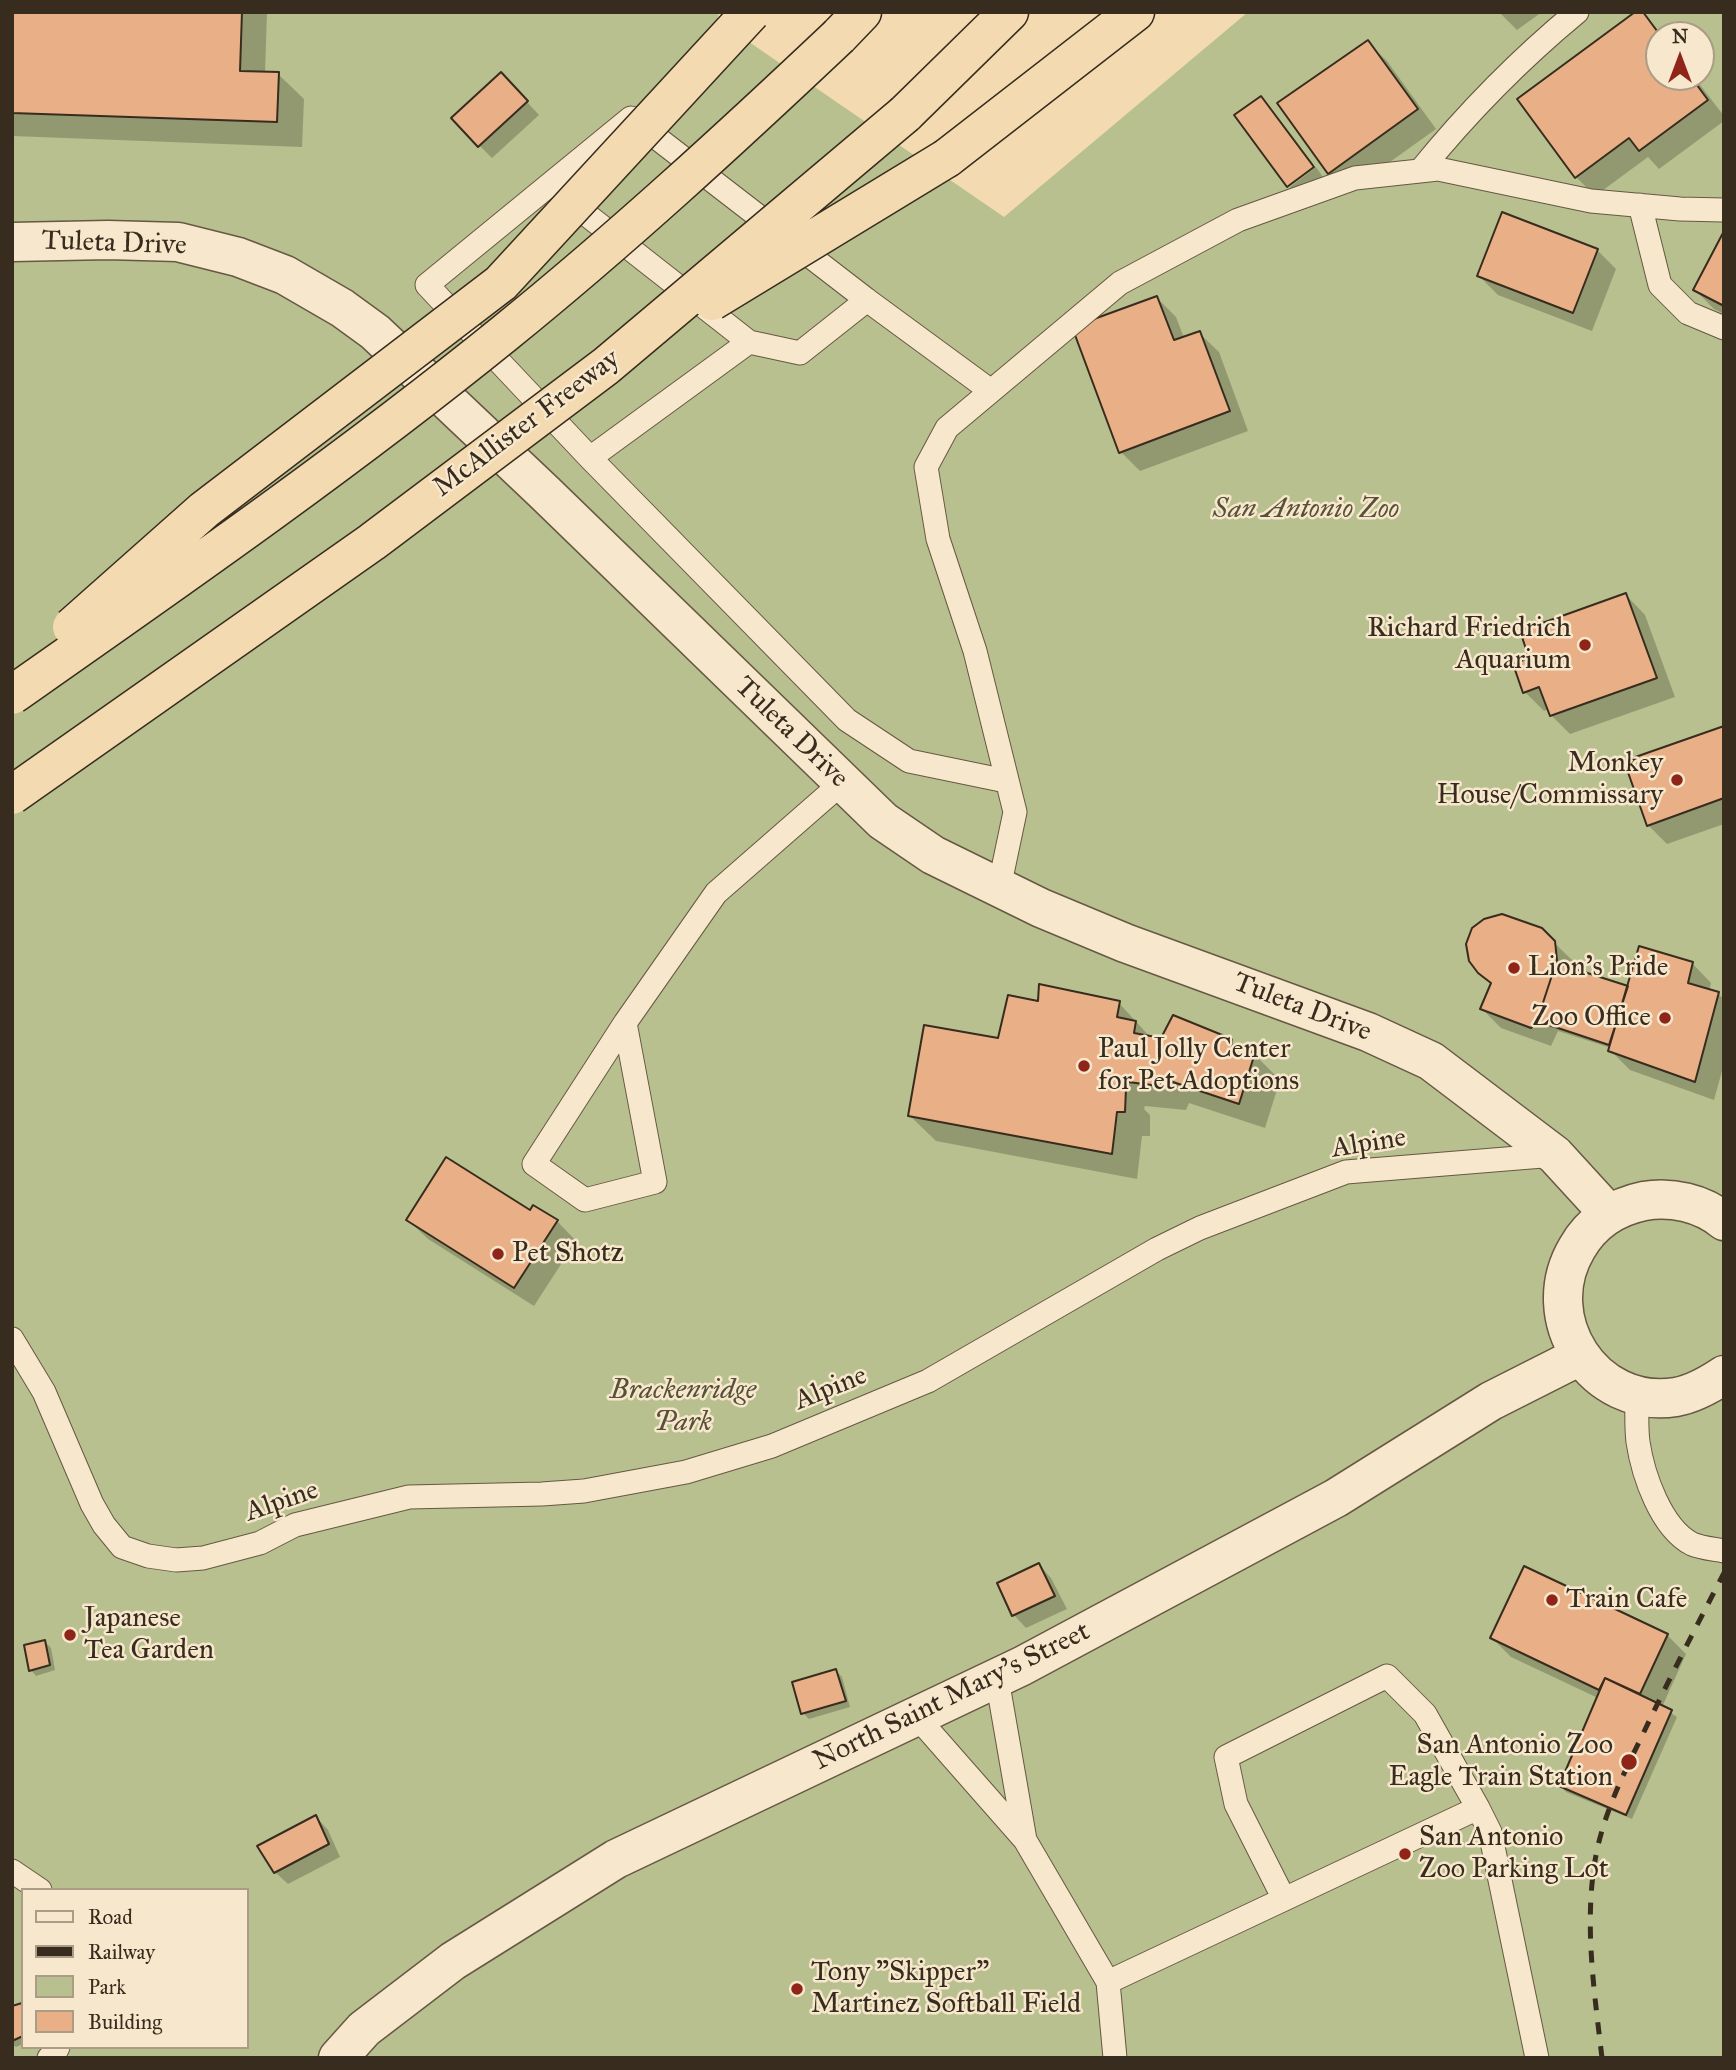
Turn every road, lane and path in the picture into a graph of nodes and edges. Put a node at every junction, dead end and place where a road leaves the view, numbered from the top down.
1 (751, 12) edge
2 (1009, 12) edge
3 (1135, 12) edge
4 (1577, 12) edge
5 (851, 24) edge
6 (1420, 171) junction
7 (549, 185) junction
8 (1640, 205) junction
9 (1724, 210) edge
10 (12, 242) edge
11 (867, 300) junction
12 (1724, 328) edge
13 (749, 342) junction
14 (606, 366) junction
15 (991, 391) junction
16 (590, 458) junction
17 (12, 680) edge
18 (12, 695) edge
19 (1006, 780) junction
20 (843, 782) junction
21 (12, 796) edge
22 (999, 888) junction
23 (625, 1023) junction
24 (1555, 1155) junction
25 (1609, 1214) junction
26 (1724, 1221) edge
27 (12, 1339) edge
28 (1580, 1356) junction
29 (1724, 1376) edge
30 (1637, 1394) junction
31 (1724, 1550) edge
32 (997, 1679) junction
33 (916, 1716) junction
34 (1478, 1808) junction
35 (1025, 1840) junction
36 (12, 1871) edge
37 (37, 1888) edge
38 (1284, 1899) junction
39 (1108, 1982) junction
40 (338, 2058) edge
41 (1115, 2058) edge
42 (1537, 2058) edge

1 - 17 highway, bridge
2 - 14 highway, McAllister Freeway, bridge
3 - 14 highway, bridge
4 - 6 lane
5 - 18 highway, bridge
6 - 8 lane
6 - 15 lane
7 - 11 lane
7 - 13 lane
7 - 16 lane
8 - 9 lane
8 - 12 lane
10 - 20 street, Tuleta Drive
11 - 13 lane
11 - 15 lane
13 - 16 lane
14 - 21 highway, McAllister Freeway, bridge
15 - 19 lane
16 - 19 lane
19 - 22 lane
20 - 22 street, Tuleta Drive
20 - 23 lane
22 - 24 street, Tuleta Drive
23 - 23 lane
24 - 25 street, Tuleta Drive
24 - 27 lane, Alpine
25 - 26 street
25 - 28 street
28 - 30 street
28 - 32 street, North Saint Mary's Street
29 - 30 street
30 - 31 lane
32 - 33 street, North Saint Mary's Street
32 - 35 lane
33 - 35 lane
33 - 40 street, North Saint Mary's Street
34 - 38 lane
34 - 38 lane
34 - 42 lane
35 - 39 lane
36 - 37 lane
38 - 39 lane
39 - 41 lane

